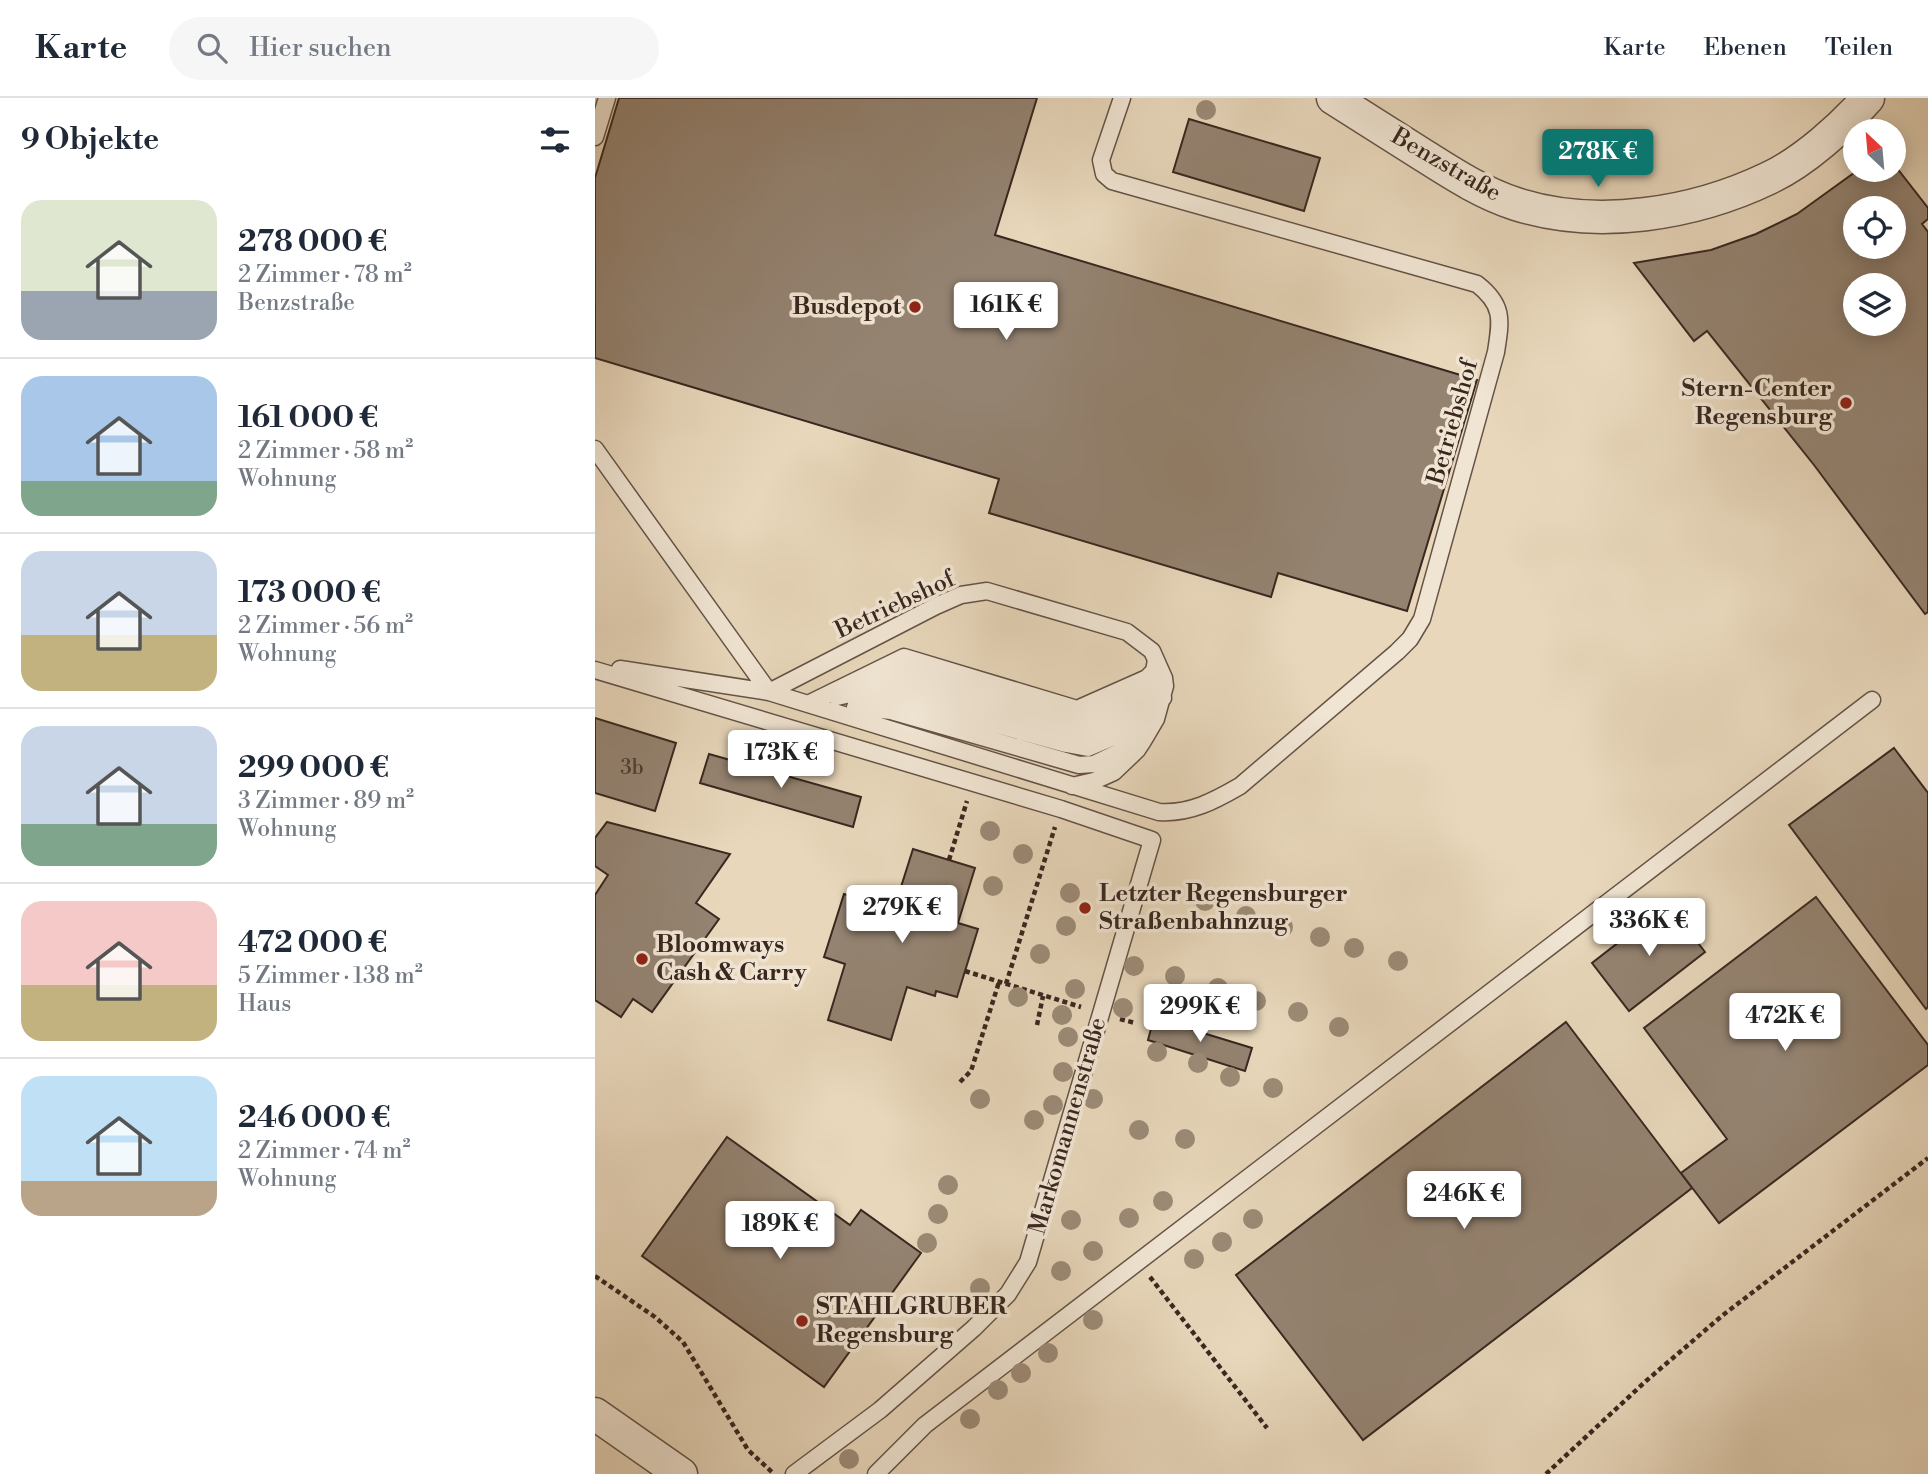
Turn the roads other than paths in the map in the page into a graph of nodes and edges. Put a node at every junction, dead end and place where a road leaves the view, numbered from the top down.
1 (607, 98) edge
2 (1122, 98) edge
3 (1333, 98) edge
4 (1868, 98) edge
5 (595, 137) edge
6 (595, 449) edge
7 (1156, 660) junction
8 (595, 667) edge
9 (1164, 678) junction
10 (769, 692) junction
11 (1163, 698) junction
12 (1872, 700) dead end
13 (810, 703) junction
14 (1156, 719) junction
15 (1143, 741) junction
16 (1070, 786) junction
17 (595, 1414) edge
18 (681, 1474) edge
19 (794, 1474) edge
20 (876, 1474) edge

1 - 5 lane
2 - 16 lane, Betriebshof
3 - 4 street, Benzstraße
6 - 10 lane
7 - 9 lane, Betriebshof
7 - 10 lane, Betriebshof
7 - 13 lane, Betriebshof
8 - 10 lane, Betriebshof
8 - 19 lane, Markomannenstraße
9 - 11 lane, Betriebshof
9 - 13 lane
10 - 13 lane, Betriebshof
11 - 13 lane, Betriebshof
11 - 14 lane, Betriebshof
12 - 20 lane
13 - 14 lane, Betriebshof
13 - 15 lane, Betriebshof
13 - 16 lane, Betriebshof
14 - 15 lane, Betriebshof
15 - 16 lane, Betriebshof
17 - 18 street

